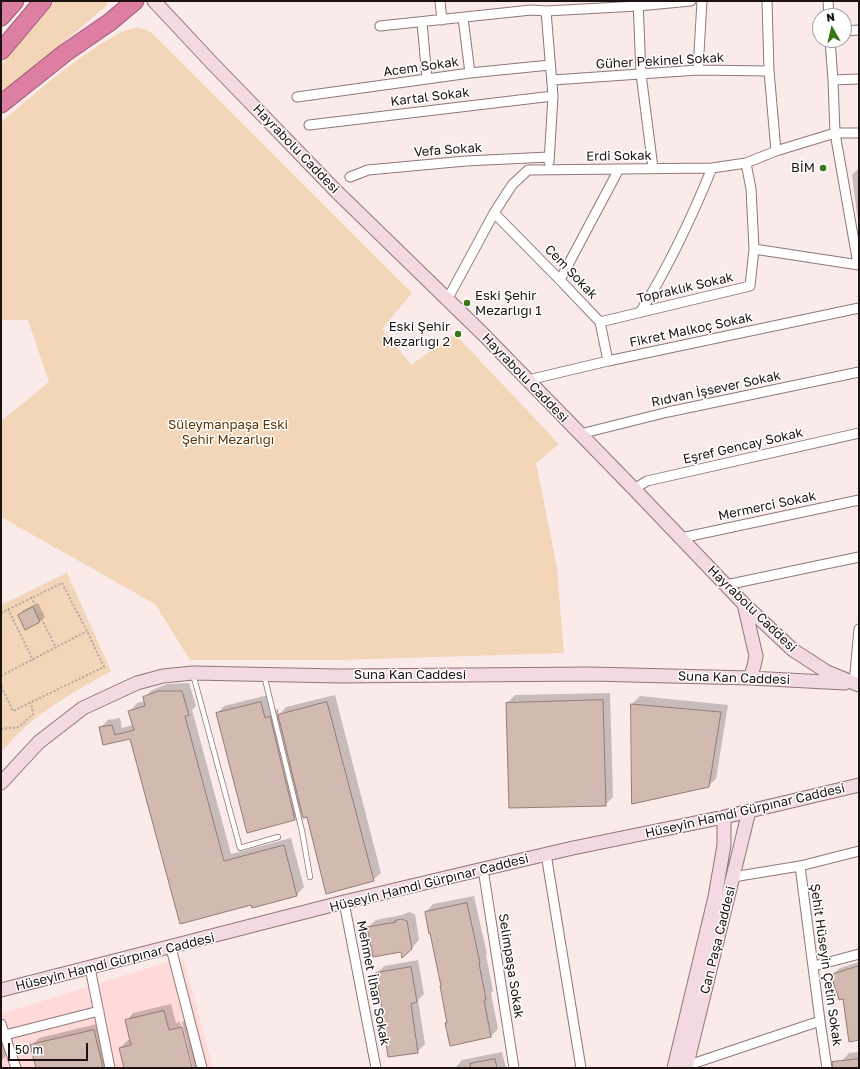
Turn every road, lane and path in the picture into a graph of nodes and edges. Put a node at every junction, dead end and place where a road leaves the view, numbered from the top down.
1 (14, 1) edge
2 (43, 1) edge
3 (135, 1) edge
4 (154, 1) edge
5 (440, 1) edge
6 (691, 1) edge
7 (702, 1) edge
8 (767, 1) edge
9 (638, 4) edge
10 (531, 6) edge
11 (546, 11) junction
12 (1, 17) edge
13 (463, 18) junction
14 (442, 20) junction
15 (422, 22) junction
16 (380, 26) dead end
17 (831, 48) edge
18 (1, 51) edge
19 (550, 65) junction
20 (698, 70) junction
21 (769, 71) junction
22 (470, 73) junction
23 (641, 74) junction
24 (428, 79) junction
25 (859, 79) edge
26 (552, 80) junction
27 (833, 80) junction
28 (553, 96) junction
29 (296, 97) dead end
30 (1, 104) edge
31 (309, 125) dead end
32 (835, 133) junction
33 (859, 133) edge
34 (776, 151) junction
35 (549, 157) junction
36 (746, 163) junction
37 (653, 168) junction
38 (712, 168) junction
39 (548, 169) junction
40 (619, 169) junction
41 (350, 177) dead end
42 (494, 213) junction
43 (754, 249) junction
44 (858, 264) edge
45 (560, 280) junction
46 (447, 300) junction
47 (859, 308) edge
48 (641, 311) junction
49 (600, 322) junction
50 (608, 361) junction
51 (859, 372) edge
52 (528, 380) junction
53 (859, 433) edge
54 (580, 434) junction
55 (634, 489) junction
56 (859, 500) edge
57 (681, 538) junction
58 (859, 557) edge
59 (726, 585) junction
60 (31, 597) junction
61 (744, 604) junction
62 (8, 610) junction
63 (1, 613) edge
64 (859, 629) edge
65 (87, 631) junction
66 (56, 648) junction
67 (33, 660) junction
68 (192, 673) junction
69 (264, 674) junction
70 (1, 676) edge
71 (750, 678) junction
72 (856, 685) edge
73 (1, 686) edge
74 (31, 703) junction
75 (1, 729) edge
76 (1, 783) edge
77 (859, 785) edge
78 (749, 811) junction
79 (724, 818) junction
80 (278, 837) dead end
81 (859, 851) edge
82 (546, 854) junction
83 (800, 866) junction
84 (483, 869) junction
85 (310, 877) dead end
86 (733, 877) junction
87 (344, 902) junction
88 (171, 948) junction
89 (859, 954) edge
90 (814, 966) junction
91 (90, 968) junction
92 (1, 990) edge
93 (99, 1011) junction
94 (820, 1021) junction
95 (1, 1024) edge
96 (5, 1035) junction
97 (16, 1068) edge
98 (110, 1068) edge
99 (202, 1068) edge
100 (376, 1068) edge
101 (514, 1068) edge
102 (581, 1068) edge
103 (682, 1068) edge
104 (827, 1068) edge

1 - 12 highway
2 - 18 highway
3 - 30 highway
4 - 46 street, Hayrabolu Caddesi
5 - 14 street
6 - 9 street
7 - 20 street
8 - 21 street
9 - 11 street
9 - 23 street
10 - 11 street
10 - 13 street
11 - 19 street
13 - 14 street
13 - 22 street
14 - 15 street
15 - 16 street
15 - 24 street
17 - 27 street
19 - 22 street, Acem Sokak
19 - 26 street
20 - 21 street, Güher Pekinel Sokak
20 - 23 street, Güher Pekinel Sokak
21 - 34 street
22 - 24 street, Acem Sokak
23 - 26 street, Güher Pekinel Sokak
23 - 37 street
24 - 29 street, Acem Sokak
25 - 27 street
26 - 28 street
27 - 32 street
28 - 31 street, Kartal Sokak
28 - 35 street
32 - 33 street, Erdi Sokak
32 - 34 street, Erdi Sokak
32 - 44 street
34 - 36 street, Erdi Sokak
35 - 39 street
35 - 41 street, Vefa Sokak
36 - 38 street, Erdi Sokak
36 - 43 street, Topraklık Sokak
37 - 38 street, Erdi Sokak
37 - 40 street, Erdi Sokak
38 - 48 street
39 - 40 street, Erdi Sokak
39 - 42 street, Erdi Sokak
40 - 45 street
42 - 45 street, Cem Sokak
42 - 46 street, Erdi Sokak
43 - 44 street
43 - 48 street, Topraklık Sokak
45 - 49 street, Cem Sokak
46 - 52 street, Hayrabolu Caddesi
47 - 50 street, Fikret Malkoç Sokak
48 - 49 street, Topraklık Sokak
49 - 50 street
50 - 52 street, Fikret Malkoç Sokak
51 - 54 street, Rıdvan İşsever Sokak
52 - 54 street, Hayrabolu Caddesi
53 - 55 street, Eşref Gencay Sokak
54 - 55 street, Hayrabolu Caddesi
55 - 57 street, Hayrabolu Caddesi
56 - 57 street, Mermerci Sokak
57 - 59 street, Hayrabolu Caddesi
58 - 59 street
59 - 61 street, Hayrabolu Caddesi
60 - 62 path
60 - 65 path
60 - 66 path
61 - 71 street
61 - 72 street, Hayrabolu Caddesi
62 - 63 path
62 - 67 path
64 - 72 street
65 - 66 path
65 - 74 path
66 - 67 path
67 - 70 path
68 - 69 street, Suna Kan Caddesi
68 - 76 street, Suna Kan Caddesi
68 - 80 lane
69 - 71 street, Suna Kan Caddesi
69 - 85 lane
71 - 72 street, Suna Kan Caddesi
73 - 74 path
74 - 75 path
77 - 78 street, Hüseyin Hamdi Gürpınar Caddesi
78 - 79 street, Hüseyin Hamdi Gürpınar Caddesi
78 - 86 street, Can Paşa Caddesi
79 - 82 street, Hüseyin Hamdi Gürpınar Caddesi
79 - 103 street, Can Paşa Caddesi
81 - 83 street
82 - 84 street, Hüseyin Hamdi Gürpınar Caddesi
82 - 102 street
83 - 86 street
83 - 90 street, Şehit Hüseyin Çetin Sokak
84 - 87 street, Hüseyin Hamdi Gürpınar Caddesi
84 - 101 street, Selimpaşa Sokak
86 - 103 street, Can Paşa Caddesi
87 - 88 street, Hüseyin Hamdi Gürpınar Caddesi
87 - 100 street, Mehmet İlhan Sokak
88 - 91 street, Hüseyin Hamdi Gürpınar Caddesi
88 - 99 street
89 - 90 street
90 - 94 street, Şehit Hüseyin Çetin Sokak
91 - 92 street, Hüseyin Hamdi Gürpınar Caddesi
91 - 93 street
93 - 96 street
93 - 98 street
94 - 103 street
94 - 104 street, Şehit Hüseyin Çetin Sokak
95 - 96 street
96 - 97 street

